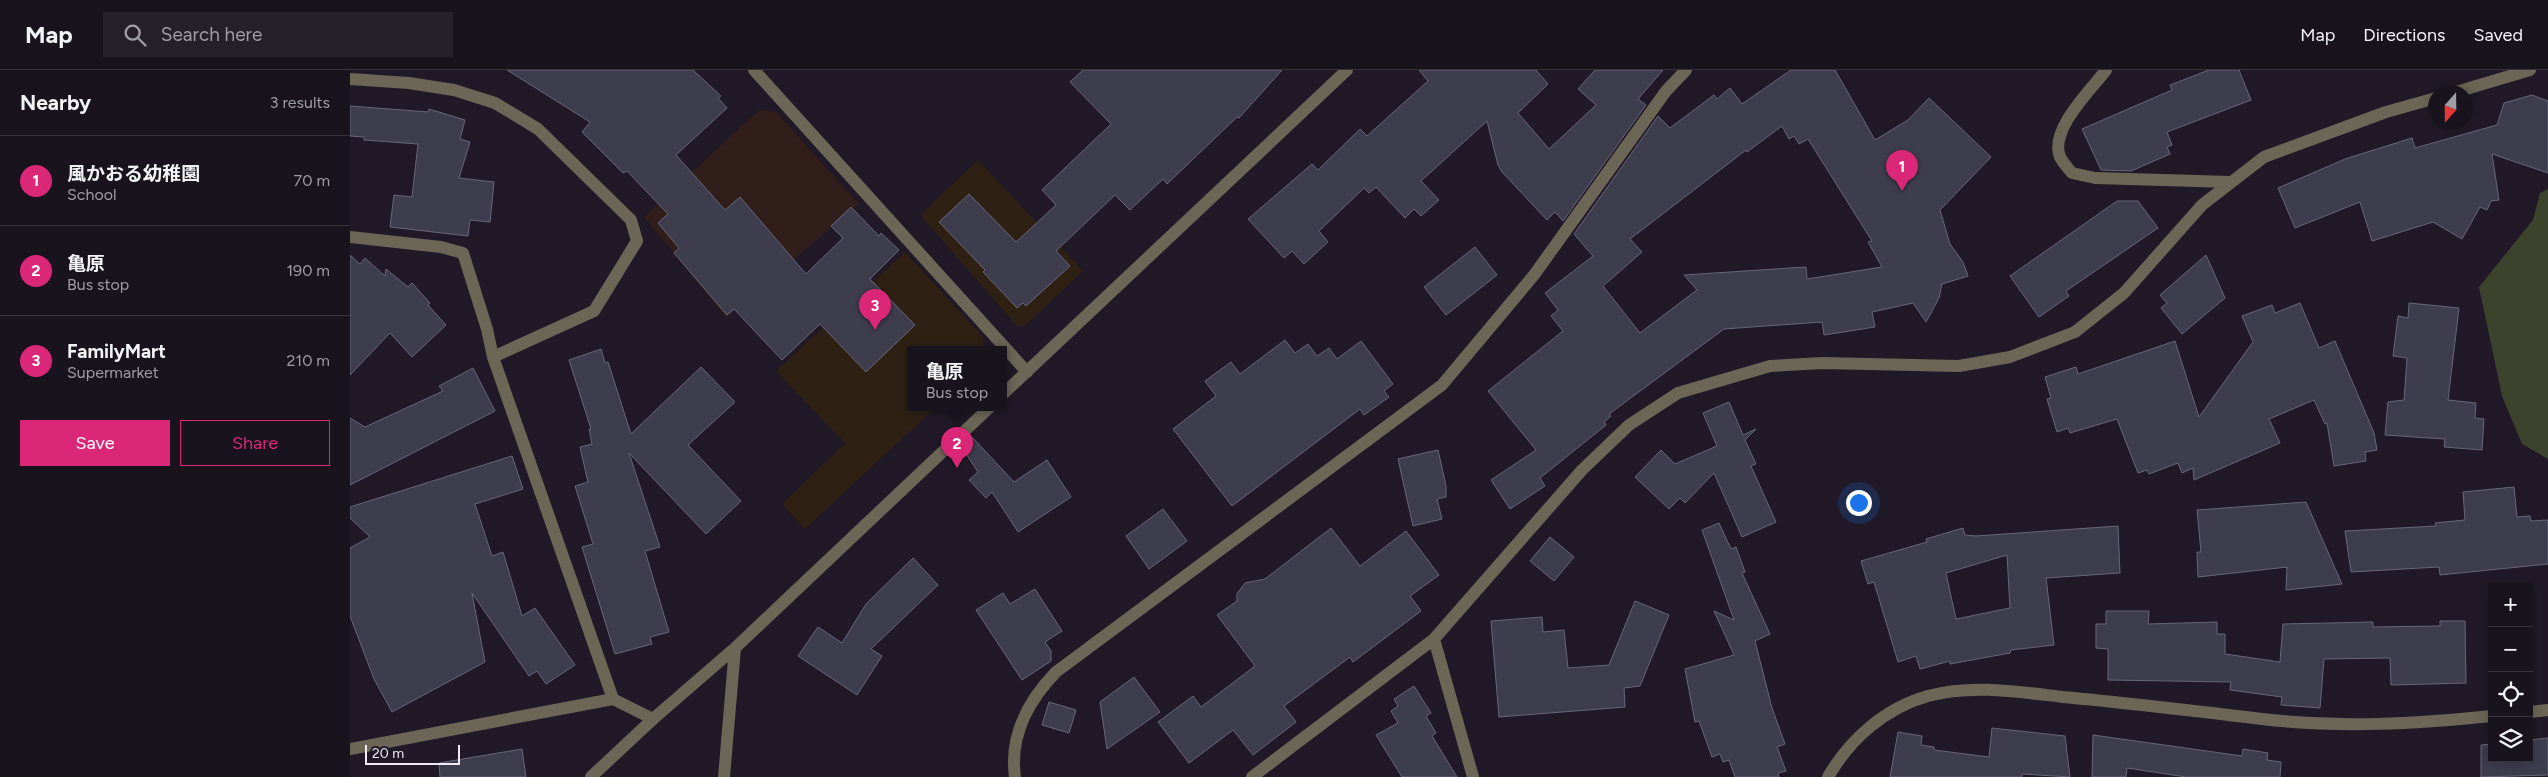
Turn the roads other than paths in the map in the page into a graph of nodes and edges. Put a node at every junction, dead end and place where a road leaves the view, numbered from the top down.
1 (754, 70) edge
2 (1347, 70) edge
3 (1686, 70) edge
4 (2106, 70) edge
5 (2530, 70) edge
6 (350, 79) edge
7 (2473, 87) edge
8 (2428, 100) edge
9 (2230, 182) junction
10 (350, 237) edge
11 (1003, 346) edge
12 (1007, 350) edge
13 (493, 357) junction
14 (1027, 372) junction
15 (1007, 390) edge
16 (986, 411) edge
17 (1434, 639) junction
18 (735, 648) junction
19 (613, 699) junction
20 (2548, 710) edge
21 (2533, 712) edge
22 (2488, 716) edge
23 (653, 719) junction
24 (350, 749) edge
25 (591, 777) edge
26 (724, 777) edge
27 (1015, 777) edge
28 (1252, 777) edge
29 (1473, 777) edge
30 (1828, 777) edge

1 - 11 street
2 - 14 street
3 - 27 street
4 - 9 street
5 - 7 street
6 - 13 street
8 - 9 street
9 - 17 street
10 - 13 street
12 - 14 street
13 - 19 street
14 - 15 street
16 - 18 street
17 - 28 street
17 - 29 street
18 - 23 street
18 - 26 street
19 - 23 street
19 - 24 street
20 - 21 street
22 - 30 street
23 - 25 street

